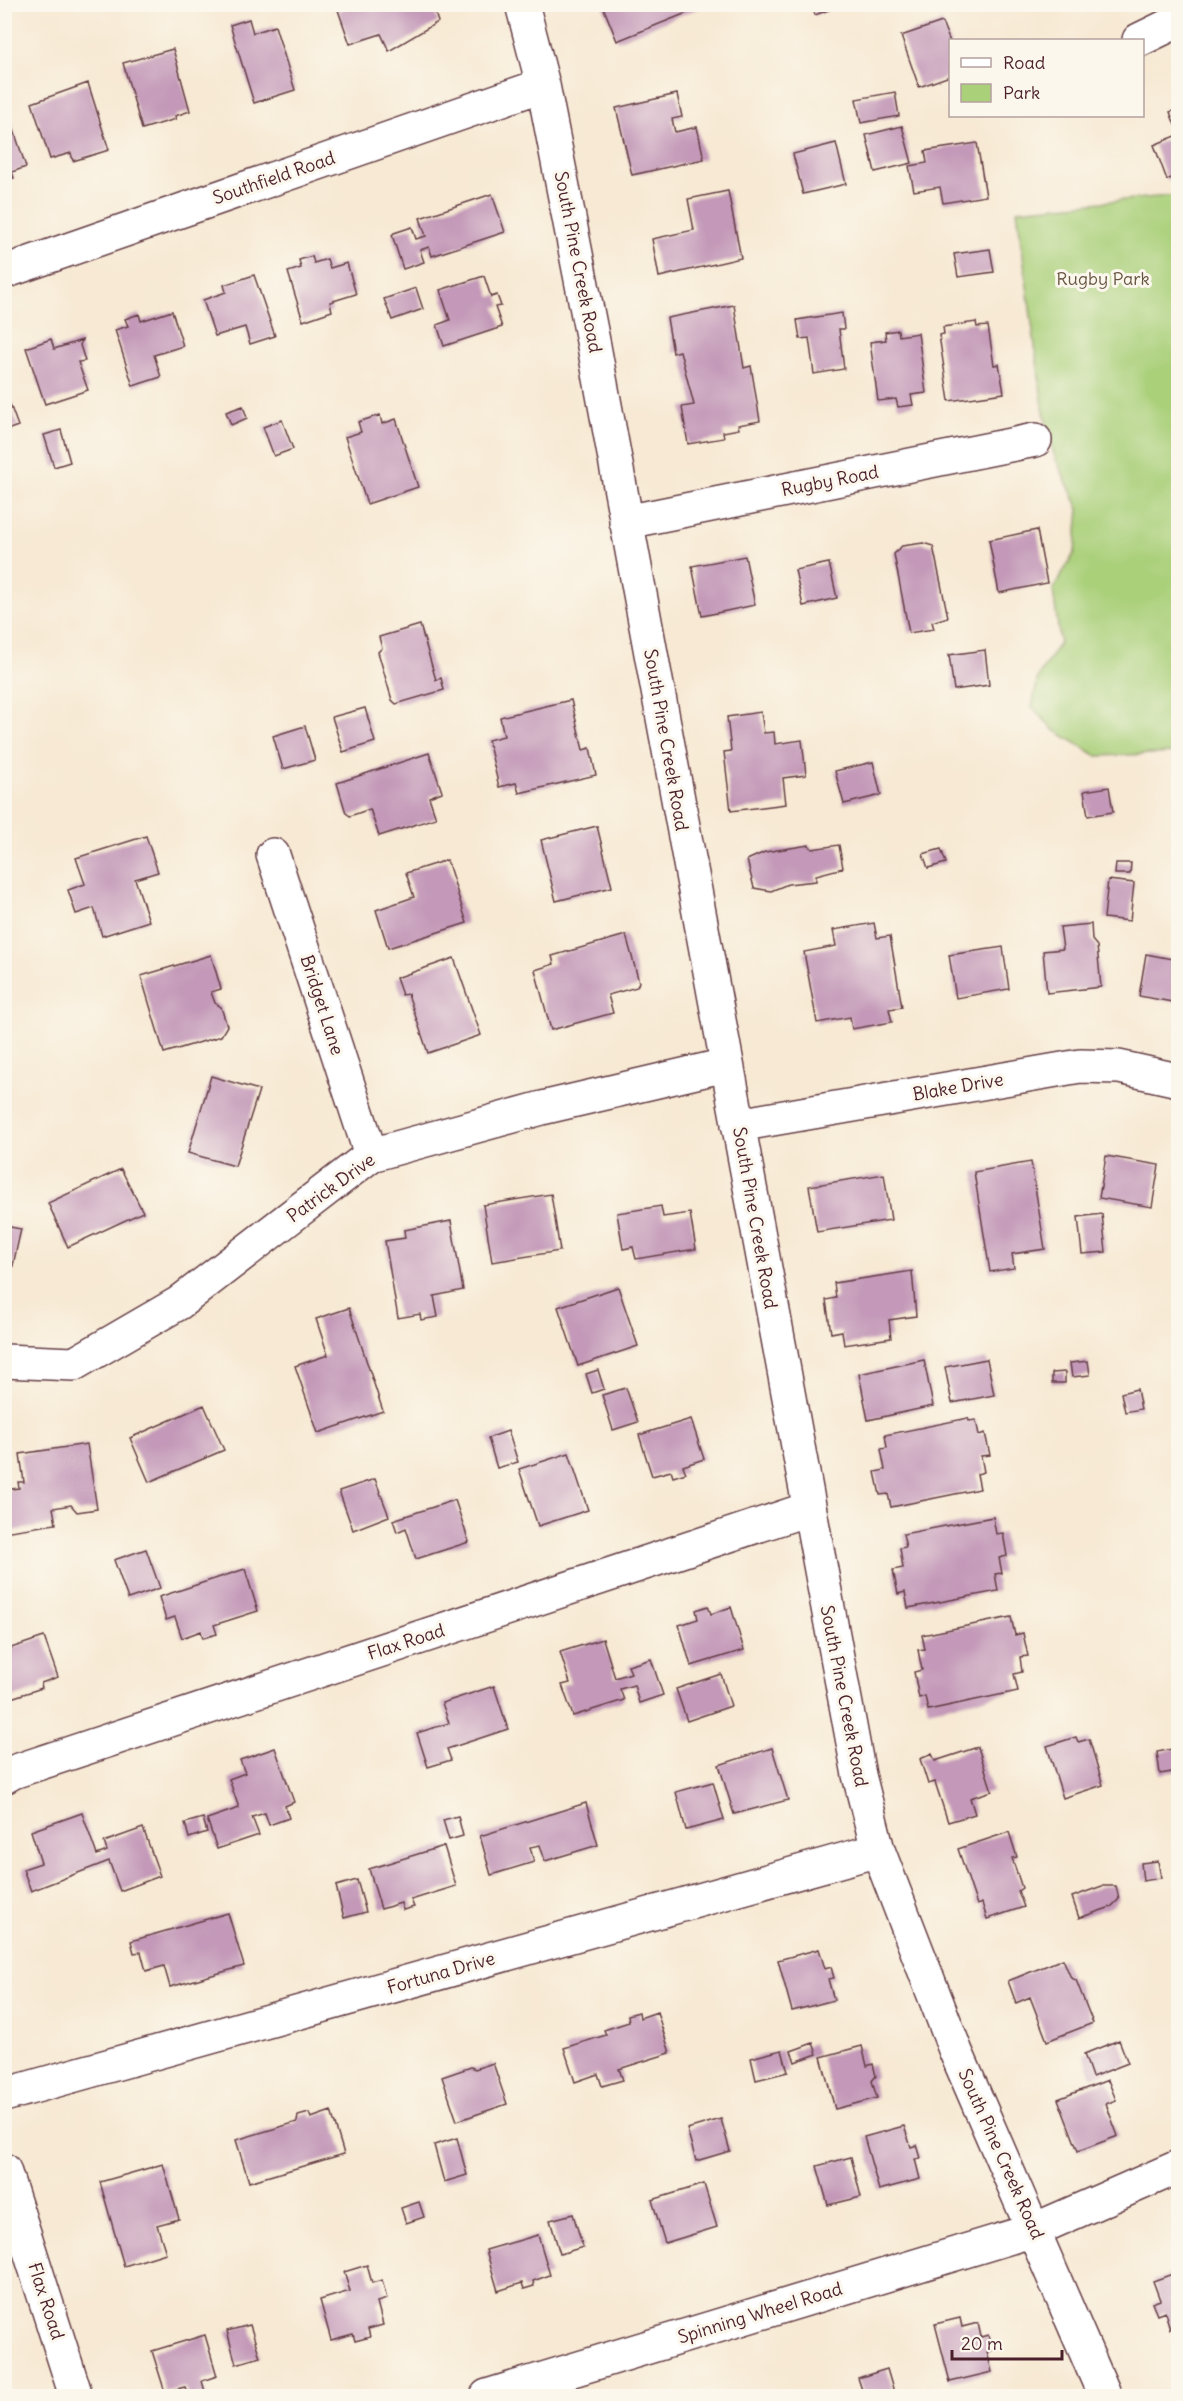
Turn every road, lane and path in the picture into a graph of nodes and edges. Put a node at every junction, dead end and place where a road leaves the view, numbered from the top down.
1 (522, 4) edge
2 (1179, 21) edge
3 (1141, 39) edge
4 (543, 85) junction
5 (4, 272) edge
6 (1035, 440) dead end
7 (626, 522) junction
8 (273, 855) dead end
9 (726, 1065) junction
10 (1179, 1080) edge
11 (738, 1125) junction
12 (371, 1155) junction
13 (4, 1361) edge
14 (808, 1509) junction
15 (4, 1777) edge
16 (878, 1850) junction
17 (4, 2095) edge
18 (1179, 2167) edge
19 (4, 2170) edge
20 (1034, 2230) junction
21 (76, 2397) edge
22 (487, 2397) edge
23 (1105, 2397) edge

1 - 4 street, South Pine Creek Road
2 - 3 street
4 - 5 street, Southfield Road
4 - 7 street, South Pine Creek Road
6 - 7 street, Rugby Road
7 - 9 street, South Pine Creek Road
8 - 12 street, Bridget Lane
9 - 11 street, South Pine Creek Road
9 - 12 street, Patrick Drive
10 - 11 street, Blake Drive
11 - 14 street, South Pine Creek Road
12 - 13 street, Patrick Drive
14 - 15 street, Flax Road
14 - 16 street, South Pine Creek Road
16 - 17 street, Fortuna Drive
16 - 20 street, South Pine Creek Road
18 - 20 street, Spinning Wheel Road
19 - 21 street, Flax Road
20 - 22 street, Spinning Wheel Road
20 - 23 street, South Pine Creek Road

